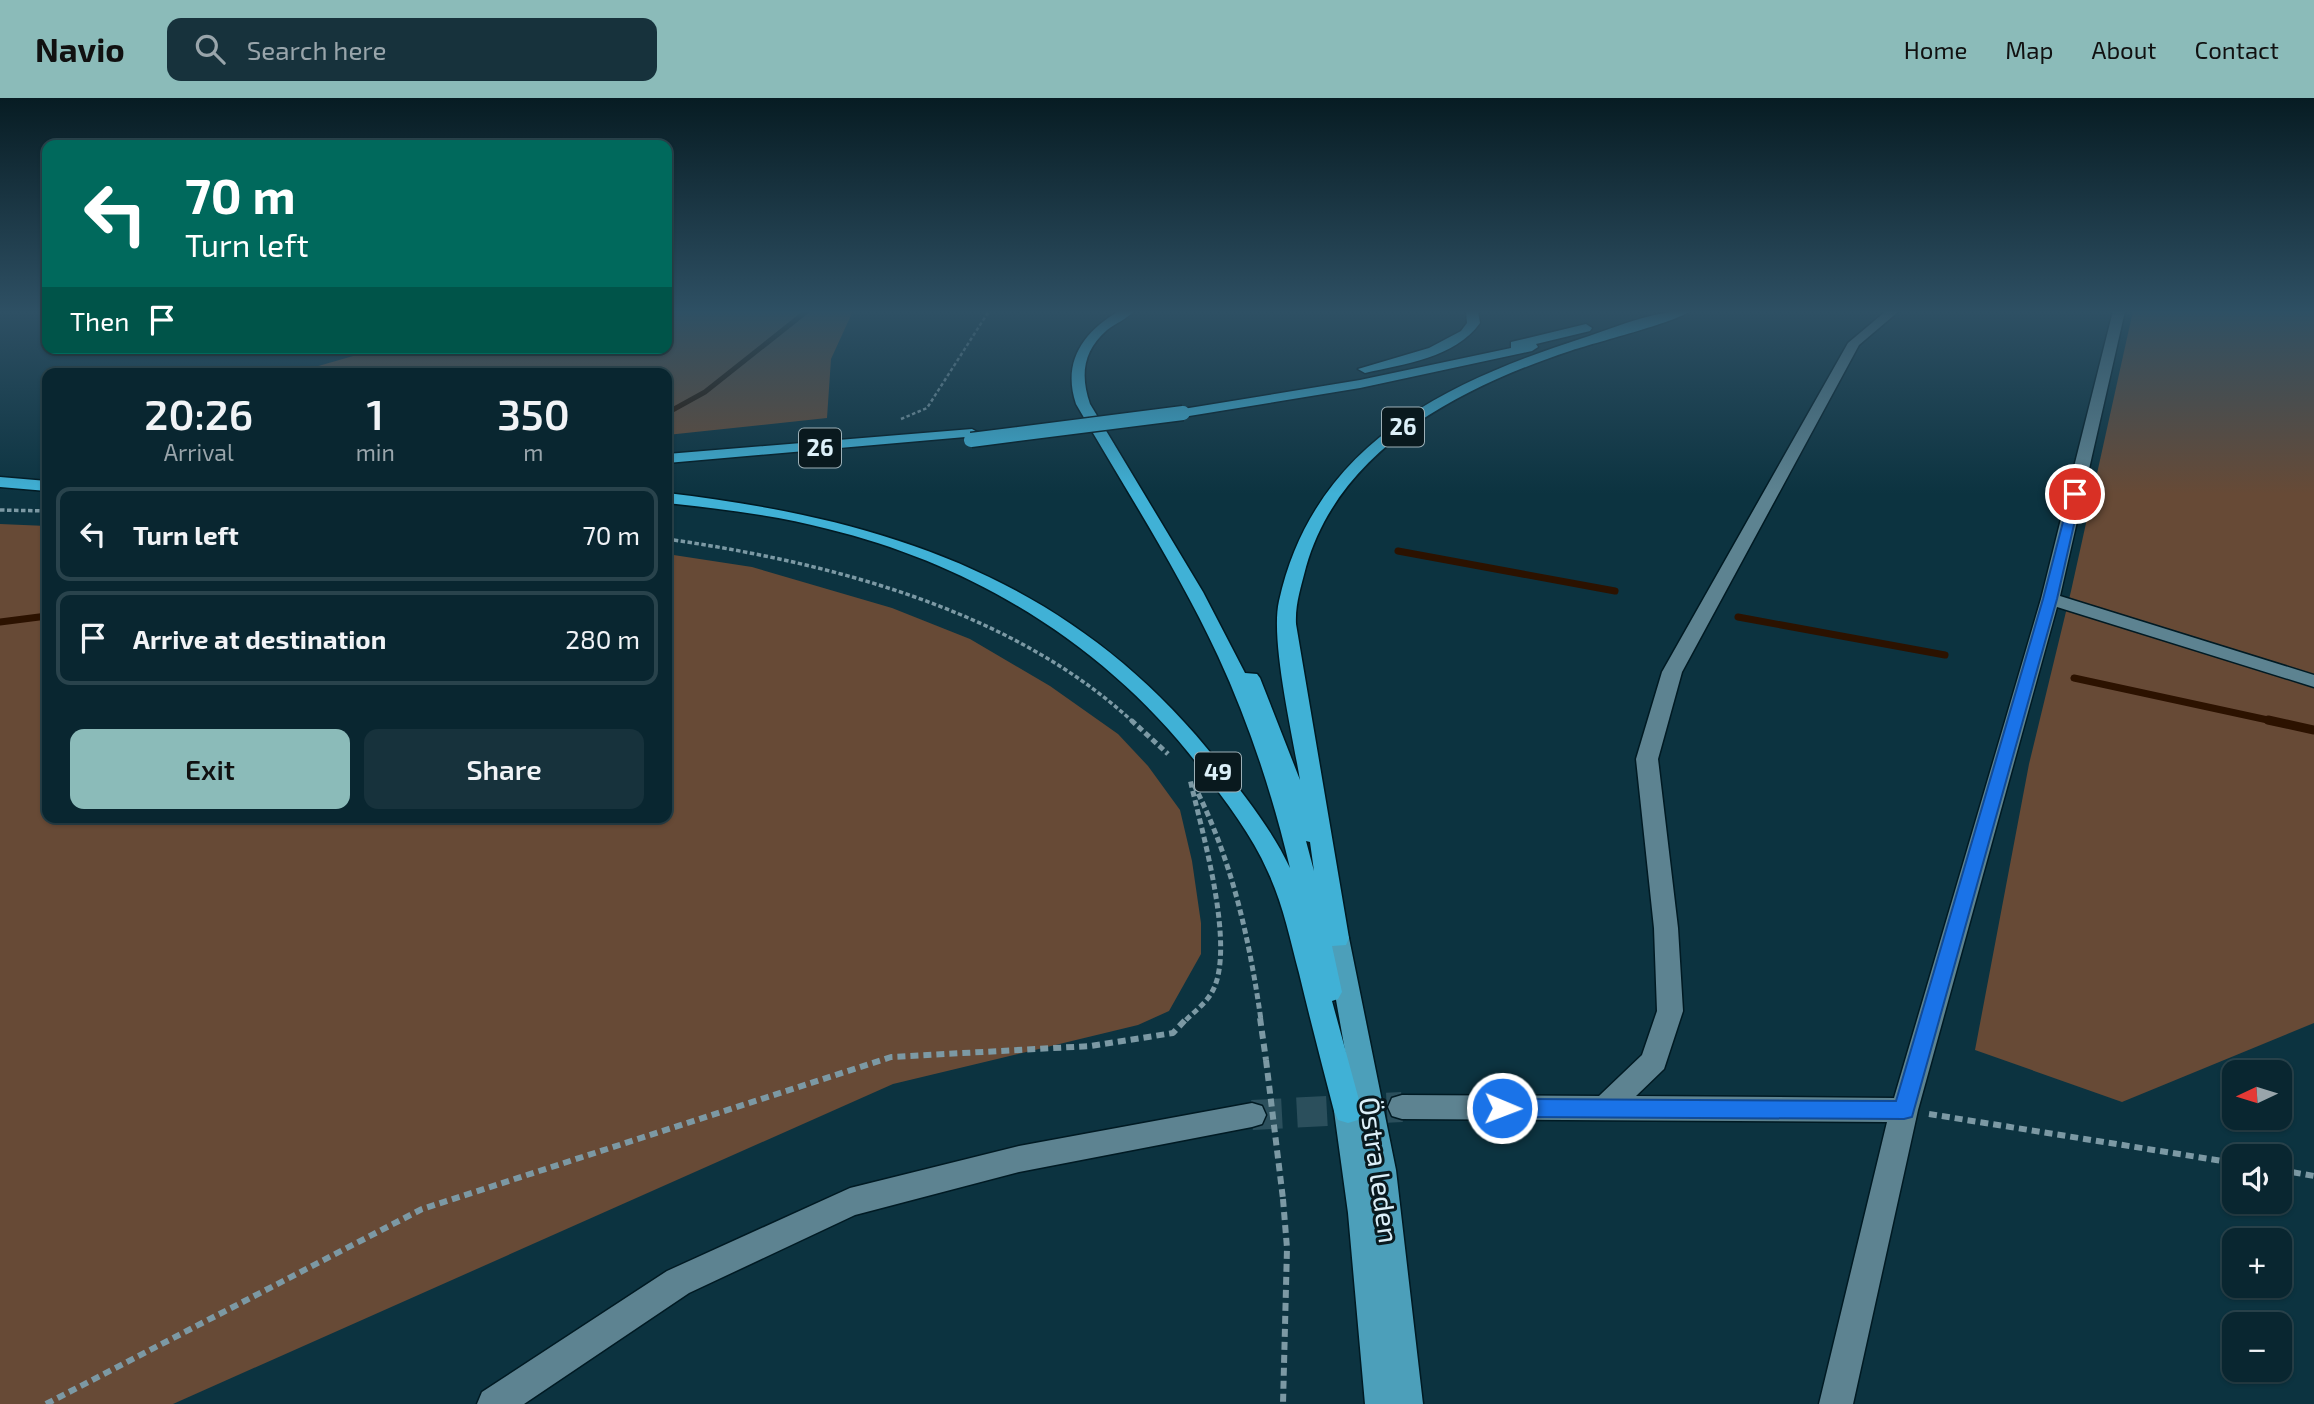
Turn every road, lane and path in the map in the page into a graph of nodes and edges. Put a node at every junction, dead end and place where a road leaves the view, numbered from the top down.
1 (950, 372) edge
2 (1077, 372) edge
3 (1087, 372) edge
4 (1349, 372) edge
5 (1386, 372) edge
6 (1415, 372) edge
7 (1500, 372) edge
8 (1838, 372) edge
9 (2104, 372) edge
10 (1180, 408) junction
11 (900, 419) dead end
12 (972, 437) junction
13 (672, 459) edge
14 (672, 467) edge
15 (0, 470) edge
16 (42, 471) edge
17 (0, 482) edge
18 (42, 484) edge
19 (672, 499) edge
20 (0, 510) edge
21 (42, 512) edge
22 (672, 540) edge
23 (2050, 599) junction
24 (2314, 681) edge
25 (1174, 761) dead end
26 (1182, 770) dead end
27 (1190, 779) junction
28 (1337, 938) junction
29 (1402, 1107) tunnel mouth
30 (1603, 1110) junction
31 (1904, 1110) junction
32 (1348, 1111) junction
33 (1252, 1115) tunnel mouth
34 (2222, 1161) edge
35 (2292, 1172) edge
36 (2314, 1176) edge
37 (46, 1404) edge
38 (494, 1404) edge
39 (1283, 1404) edge
40 (1382, 1404) edge
41 (1406, 1404) edge
42 (1836, 1404) edge

1 - 11 path
2 - 32 highway, 49
3 - 28 highway
4 - 10 highway
5 - 10 highway, 26
6 - 10 highway, 26
7 - 28 highway, 26
8 - 30 street
9 - 23 street
10 - 12 highway, 26, bridge
12 - 13 highway, 26
12 - 14 highway, 26
15 - 16 highway
17 - 18 highway
19 - 32 highway, 49
20 - 21 path
22 - 25 path
23 - 24 street
23 - 31 street
26 - 27 path
27 - 37 path
27 - 39 path, bridge
28 - 41 main road, Östra leden
29 - 30 street
30 - 31 street
31 - 34 path
31 - 42 street
32 - 40 main road, Östra leden / 49
33 - 38 street
35 - 36 path

